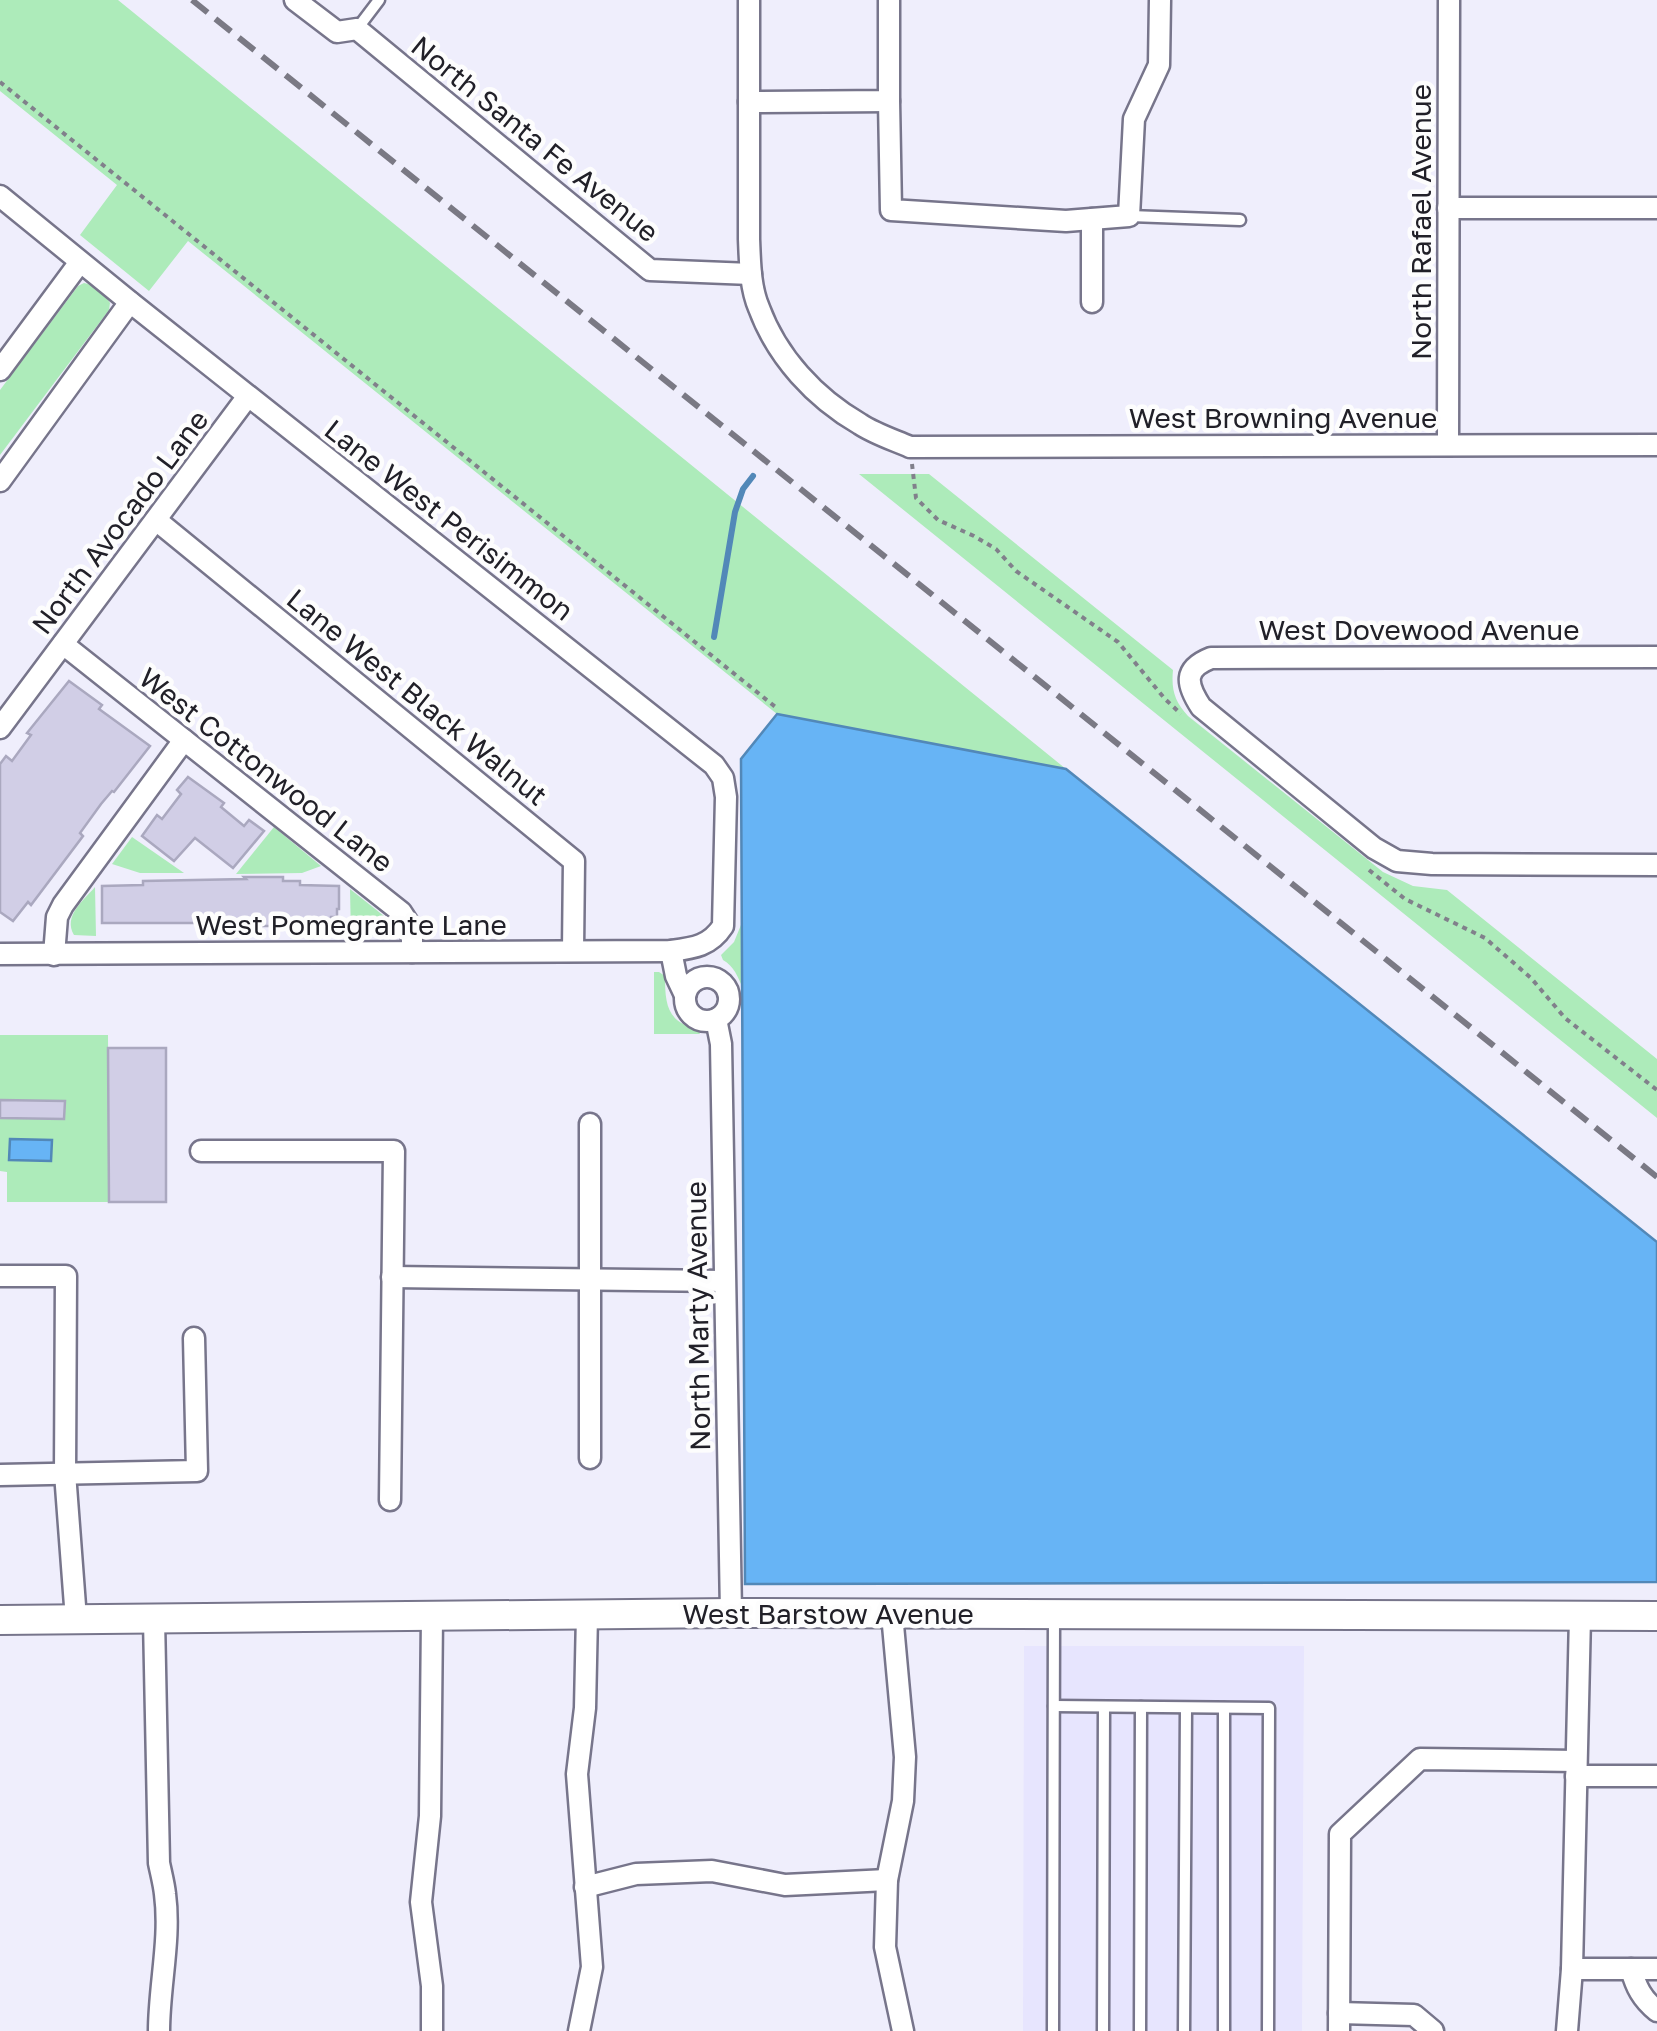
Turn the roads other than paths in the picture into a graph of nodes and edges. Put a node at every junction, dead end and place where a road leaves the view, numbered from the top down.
1 (296, 0) edge
2 (379, 0) edge
3 (749, 0) edge
4 (889, 0) edge
5 (1160, 0) edge
6 (1449, 0) edge
7 (357, 29) junction
8 (889, 101) junction
9 (749, 102) junction
10 (0, 196) edge
11 (1448, 208) junction
12 (1657, 208) edge
13 (1129, 216) junction
14 (1092, 220) junction
15 (1240, 220) dead end
16 (80, 262) junction
17 (751, 274) junction
18 (130, 302) junction
19 (1092, 302) dead end
20 (0, 370) edge
21 (248, 396) junction
22 (1448, 444) junction
23 (1657, 444) edge
24 (0, 480) edge
25 (156, 520) junction
26 (64, 644) junction
27 (1657, 656) edge
28 (0, 728) edge
29 (184, 740) junction
30 (1657, 865) edge
31 (702, 947) junction
32 (572, 950) junction
33 (671, 951) junction
34 (412, 952) junction
35 (0, 954) edge
36 (54, 954) junction
37 (718, 980) junction
38 (686, 996) junction
39 (716, 1018) junction
40 (590, 1124) dead end
41 (201, 1150) dead end
42 (0, 1276) edge
43 (392, 1277) junction
44 (590, 1279) junction
45 (724, 1281) junction
46 (194, 1338) dead end
47 (590, 1458) dead end
48 (65, 1473) junction
49 (0, 1474) edge
50 (390, 1500) dead end
51 (731, 1613) junction
52 (587, 1614) junction
53 (892, 1614) junction
54 (1054, 1614) junction
55 (432, 1616) junction
56 (1580, 1616) junction
57 (1657, 1616) edge
58 (76, 1619) junction
59 (154, 1619) junction
60 (0, 1620) edge
61 (1054, 1706) junction
62 (1104, 1707) junction
63 (1141, 1707) junction
64 (1186, 1708) junction
65 (1224, 1708) junction
66 (1576, 1769) junction
67 (1657, 1776) edge
68 (887, 1880) junction
69 (585, 1887) junction
70 (1572, 1968) junction
71 (1631, 1968) junction
72 (1657, 1969) edge
73 (1657, 2011) edge
74 (1339, 2022) edge
75 (159, 2031) edge
76 (432, 2031) edge
77 (579, 2031) edge
78 (903, 2031) edge
79 (1053, 2031) edge
80 (1103, 2031) edge
81 (1140, 2031) edge
82 (1184, 2031) edge
83 (1224, 2031) edge
84 (1268, 2031) edge
85 (1433, 2031) edge
86 (1566, 2031) edge

1 - 7 street, North Santa Fe Avenue
2 - 7 lane
3 - 9 street
4 - 8 street
5 - 13 street
6 - 11 street, North Rafael Avenue
7 - 17 street, North Santa Fe Avenue
8 - 9 street
8 - 14 street
9 - 17 street
10 - 16 street, Lane West Perisimmon
11 - 12 street
11 - 22 street, North Rafael Avenue
13 - 14 street
13 - 15 lane
14 - 19 street
16 - 18 street, Lane West Perisimmon
16 - 20 street
17 - 22 street, West Browning Avenue
18 - 21 street, Lane West Perisimmon
18 - 24 street
21 - 25 street, North Avocado Lane
21 - 31 street, Lane West Perisimmon
22 - 23 street, West Browning Avenue
25 - 26 street, North Avocado Lane
25 - 32 street, Lane West Black Walnut
26 - 28 street, North Avocado Lane
26 - 29 street, West Cottonwood Lane
27 - 30 street, West Dovewood Avenue
29 - 34 street, West Cottonwood Lane
29 - 36 street
31 - 33 street, West Pomegrante Lane
31 - 37 street, North Marty Avenue
32 - 33 street, West Pomegrante Lane
32 - 34 street, West Pomegrante Lane
33 - 38 street
34 - 36 street, West Pomegrante Lane
35 - 36 street, West Pomegrante Lane
37 - 38 street
37 - 39 street, North Marty Avenue
38 - 39 street
39 - 45 street, North Marty Avenue
40 - 44 street
41 - 43 street
42 - 48 street
43 - 44 street
43 - 50 street
44 - 45 street
44 - 47 street
45 - 51 street, North Marty Avenue
46 - 48 street
48 - 49 street
48 - 58 street
51 - 52 street, West Barstow Avenue
51 - 53 street, West Barstow Avenue
52 - 55 street, West Barstow Avenue
52 - 69 street
53 - 54 street, West Barstow Avenue
53 - 68 street
54 - 56 street, West Barstow Avenue
54 - 61 lane
55 - 59 street, West Barstow Avenue
55 - 76 street
56 - 57 street, West Barstow Avenue
56 - 66 street
58 - 59 street, West Barstow Avenue
58 - 60 street, West Barstow Avenue
59 - 75 street
61 - 62 lane
61 - 79 lane
62 - 63 lane
62 - 80 lane
63 - 64 lane
63 - 81 lane
64 - 65 lane
64 - 82 lane
65 - 83 lane
65 - 84 lane
66 - 67 street
66 - 70 street
66 - 74 street
68 - 69 street
68 - 78 street
69 - 77 street
70 - 71 street
70 - 86 street
71 - 72 street
71 - 73 street
74 - 85 street

